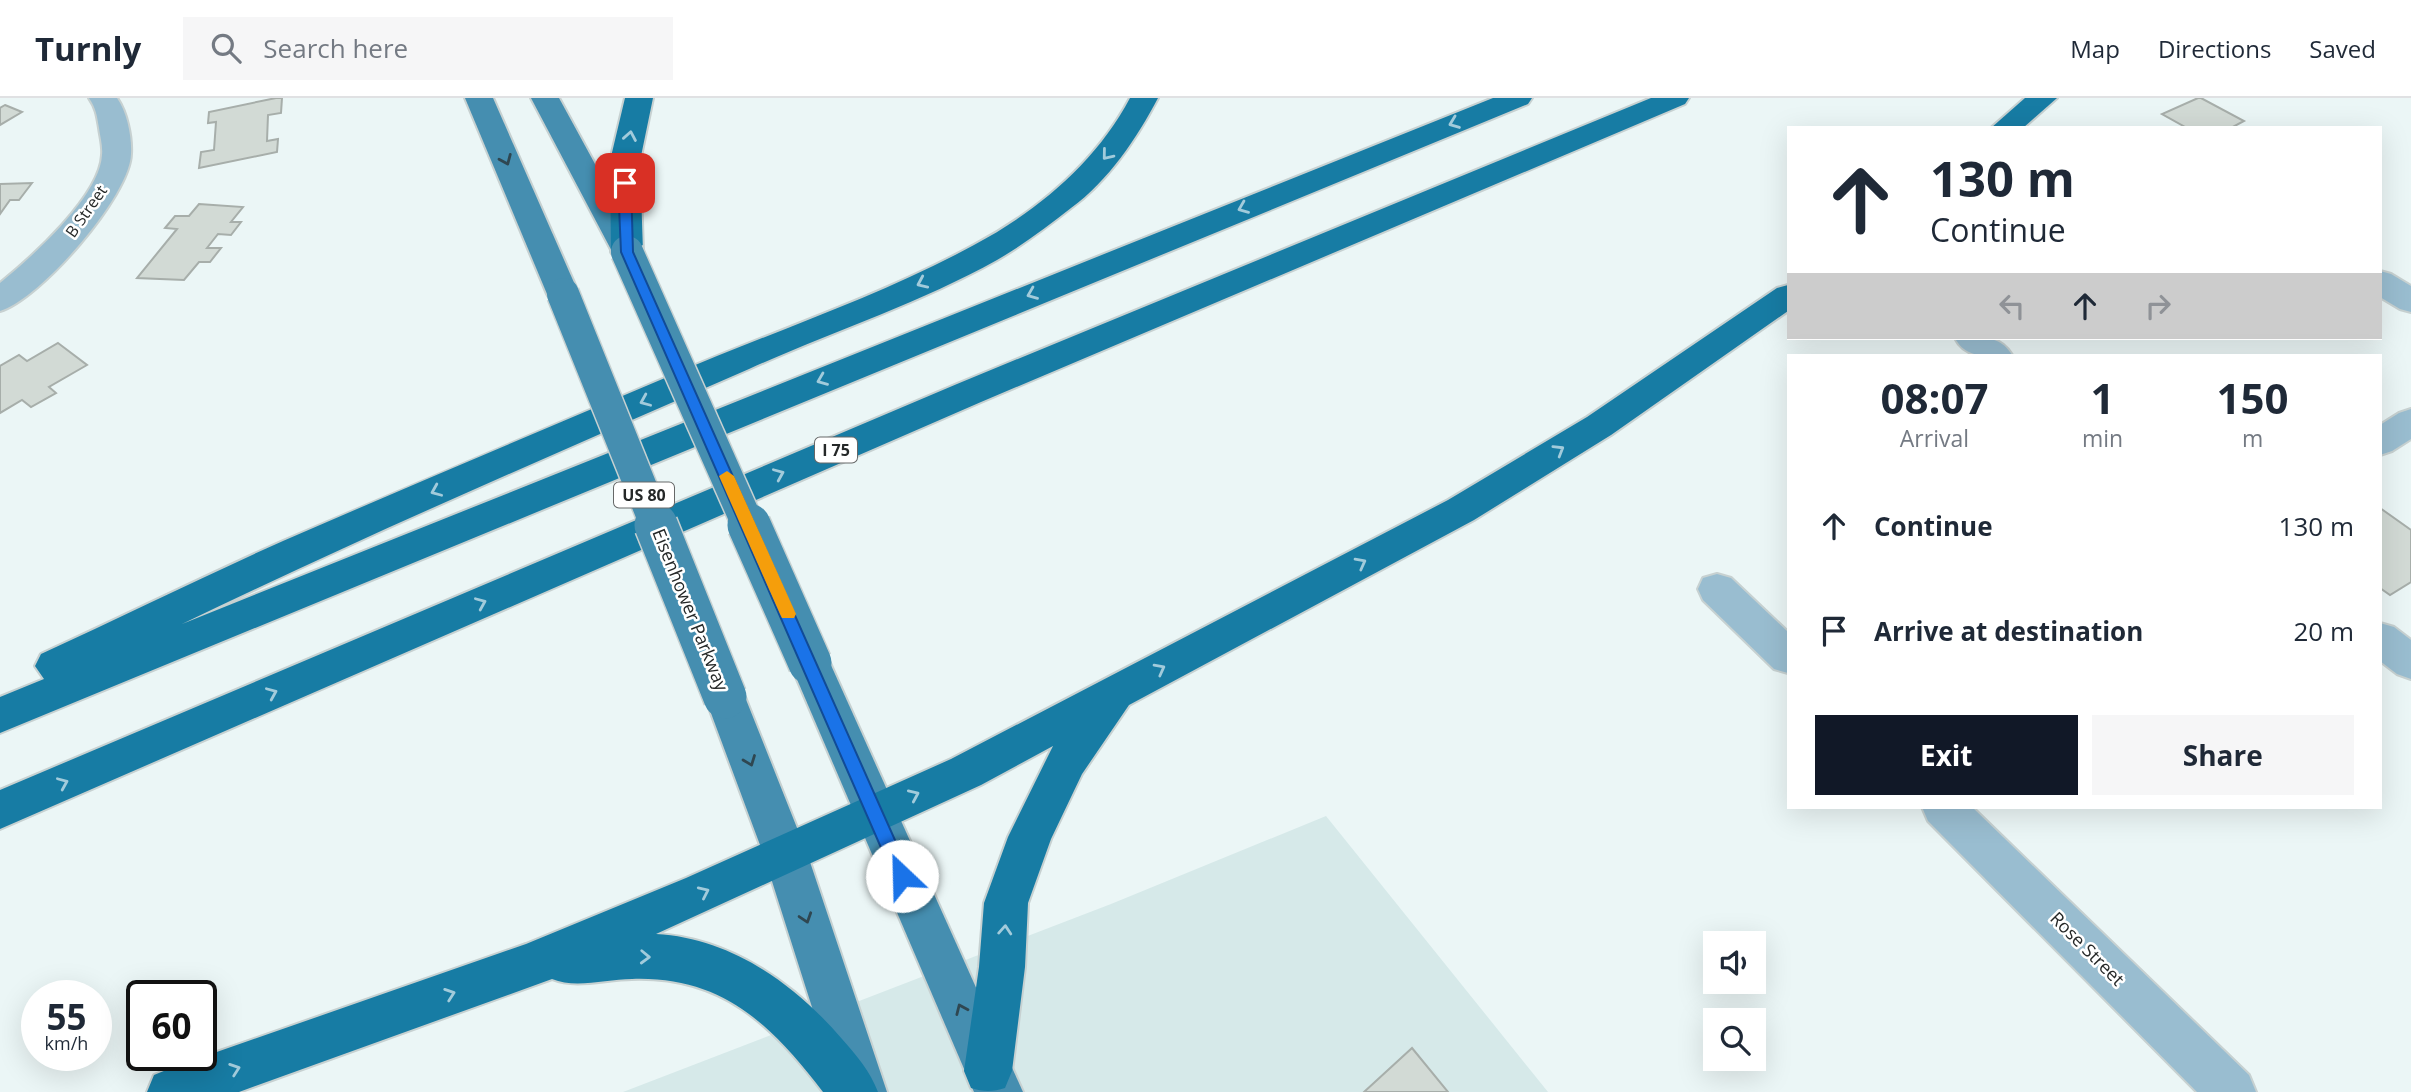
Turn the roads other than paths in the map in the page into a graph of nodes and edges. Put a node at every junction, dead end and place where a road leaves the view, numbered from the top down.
1 (103, 98) edge
2 (479, 98) edge
3 (545, 98) edge
4 (639, 98) edge
5 (1144, 98) edge
6 (1518, 98) edge
7 (1675, 98) edge
8 (2043, 98) edge
9 (2008, 126) edge
10 (627, 252) junction
11 (2382, 283) edge
12 (1787, 297) edge
13 (0, 300) edge
14 (2411, 300) edge
15 (1974, 340) edge
16 (1994, 354) edge
17 (2411, 422) edge
18 (2382, 441) edge
19 (1717, 589) dead end
20 (2382, 640) edge
21 (1787, 656) edge
22 (2411, 662) edge
23 (0, 692) edge
24 (1117, 692) junction
25 (0, 715) edge
26 (1945, 809) edge
27 (0, 810) edge
28 (874, 813) junction
29 (785, 853) junction
30 (529, 966) junction
31 (993, 1082) edge
32 (171, 1092) edge
33 (854, 1092) edge
34 (863, 1092) edge
35 (2232, 1092) edge

1 - 13 street, B Street
2 -> 29 main road, Eisenhower Parkway / US 80, bridge
3 - 10 main road
10 -> 4 highway
5 -> 23 highway
6 -> 25 highway
27 -> 7 highway, I 75
8 - 9 highway
10 - 28 main road, bridge
11 - 14 street
24 -> 12 highway
15 - 16 street
17 - 18 street
19 - 21 street
20 - 22 street
28 -> 24 highway
31 -> 24 highway
26 - 35 street, Rose Street
28 - 29 highway
31 -> 28 main road
30 -> 29 highway
29 -> 34 main road, Eisenhower Parkway / US 80
32 -> 30 highway
30 -> 33 highway

